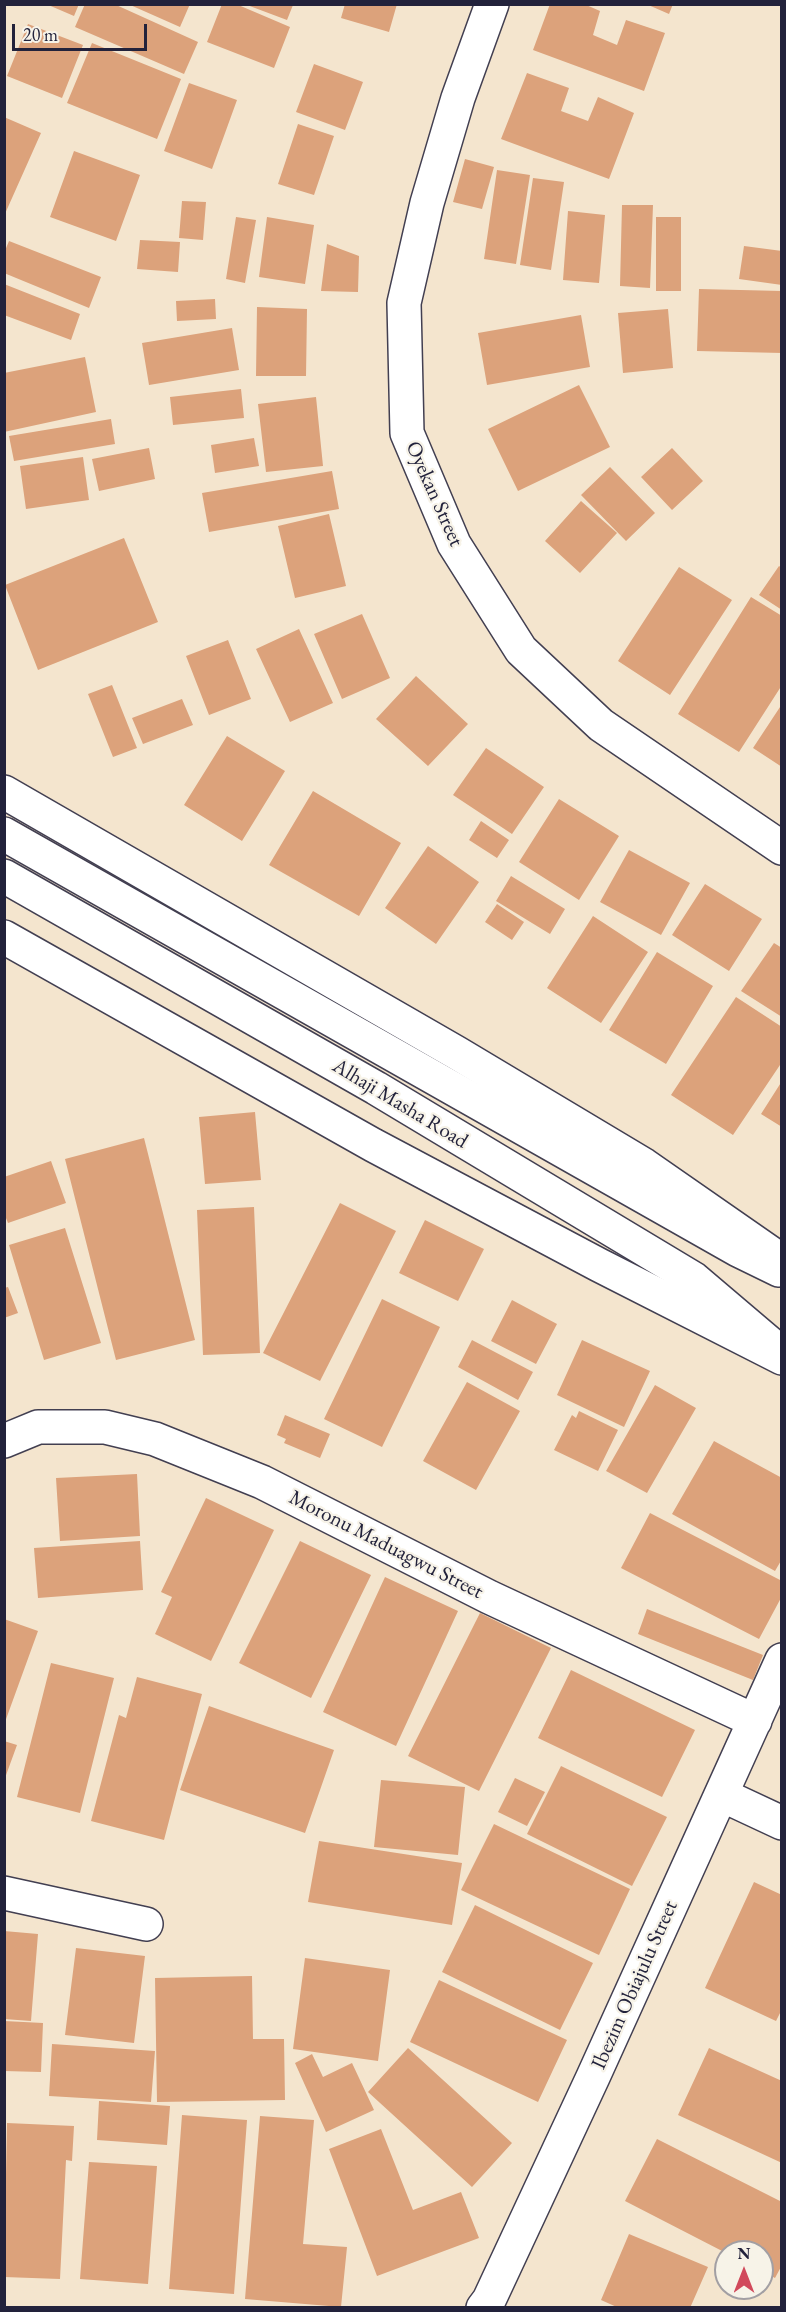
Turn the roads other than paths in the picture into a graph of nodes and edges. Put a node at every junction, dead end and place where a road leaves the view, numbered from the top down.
1 (492, 4) edge
2 (4, 792) edge
3 (4, 834) edge
4 (782, 848) edge
5 (4, 876) edge
6 (4, 937) edge
7 (782, 1261) edge
8 (782, 1272) edge
9 (782, 1353) edge
10 (782, 1358) edge
11 (4, 1441) edge
12 (782, 1660) edge
13 (755, 1721) junction
14 (722, 1795) junction
15 (782, 1823) edge
16 (4, 1893) edge
17 (146, 1924) dead end
18 (483, 2307) edge

1 - 4 street, Oyekan Street
2 - 7 street
3 - 8 street, Alhaji Masha Road
5 - 9 street, Alhaji Masha Road
6 - 10 street
11 - 13 street, Moronu Maduagwu Street
12 - 13 street, Ibezim Obiajulu Street
13 - 14 street, Ibezim Obiajulu Street
14 - 15 street
14 - 18 street, Ibezim Obiajulu Street
16 - 17 street

